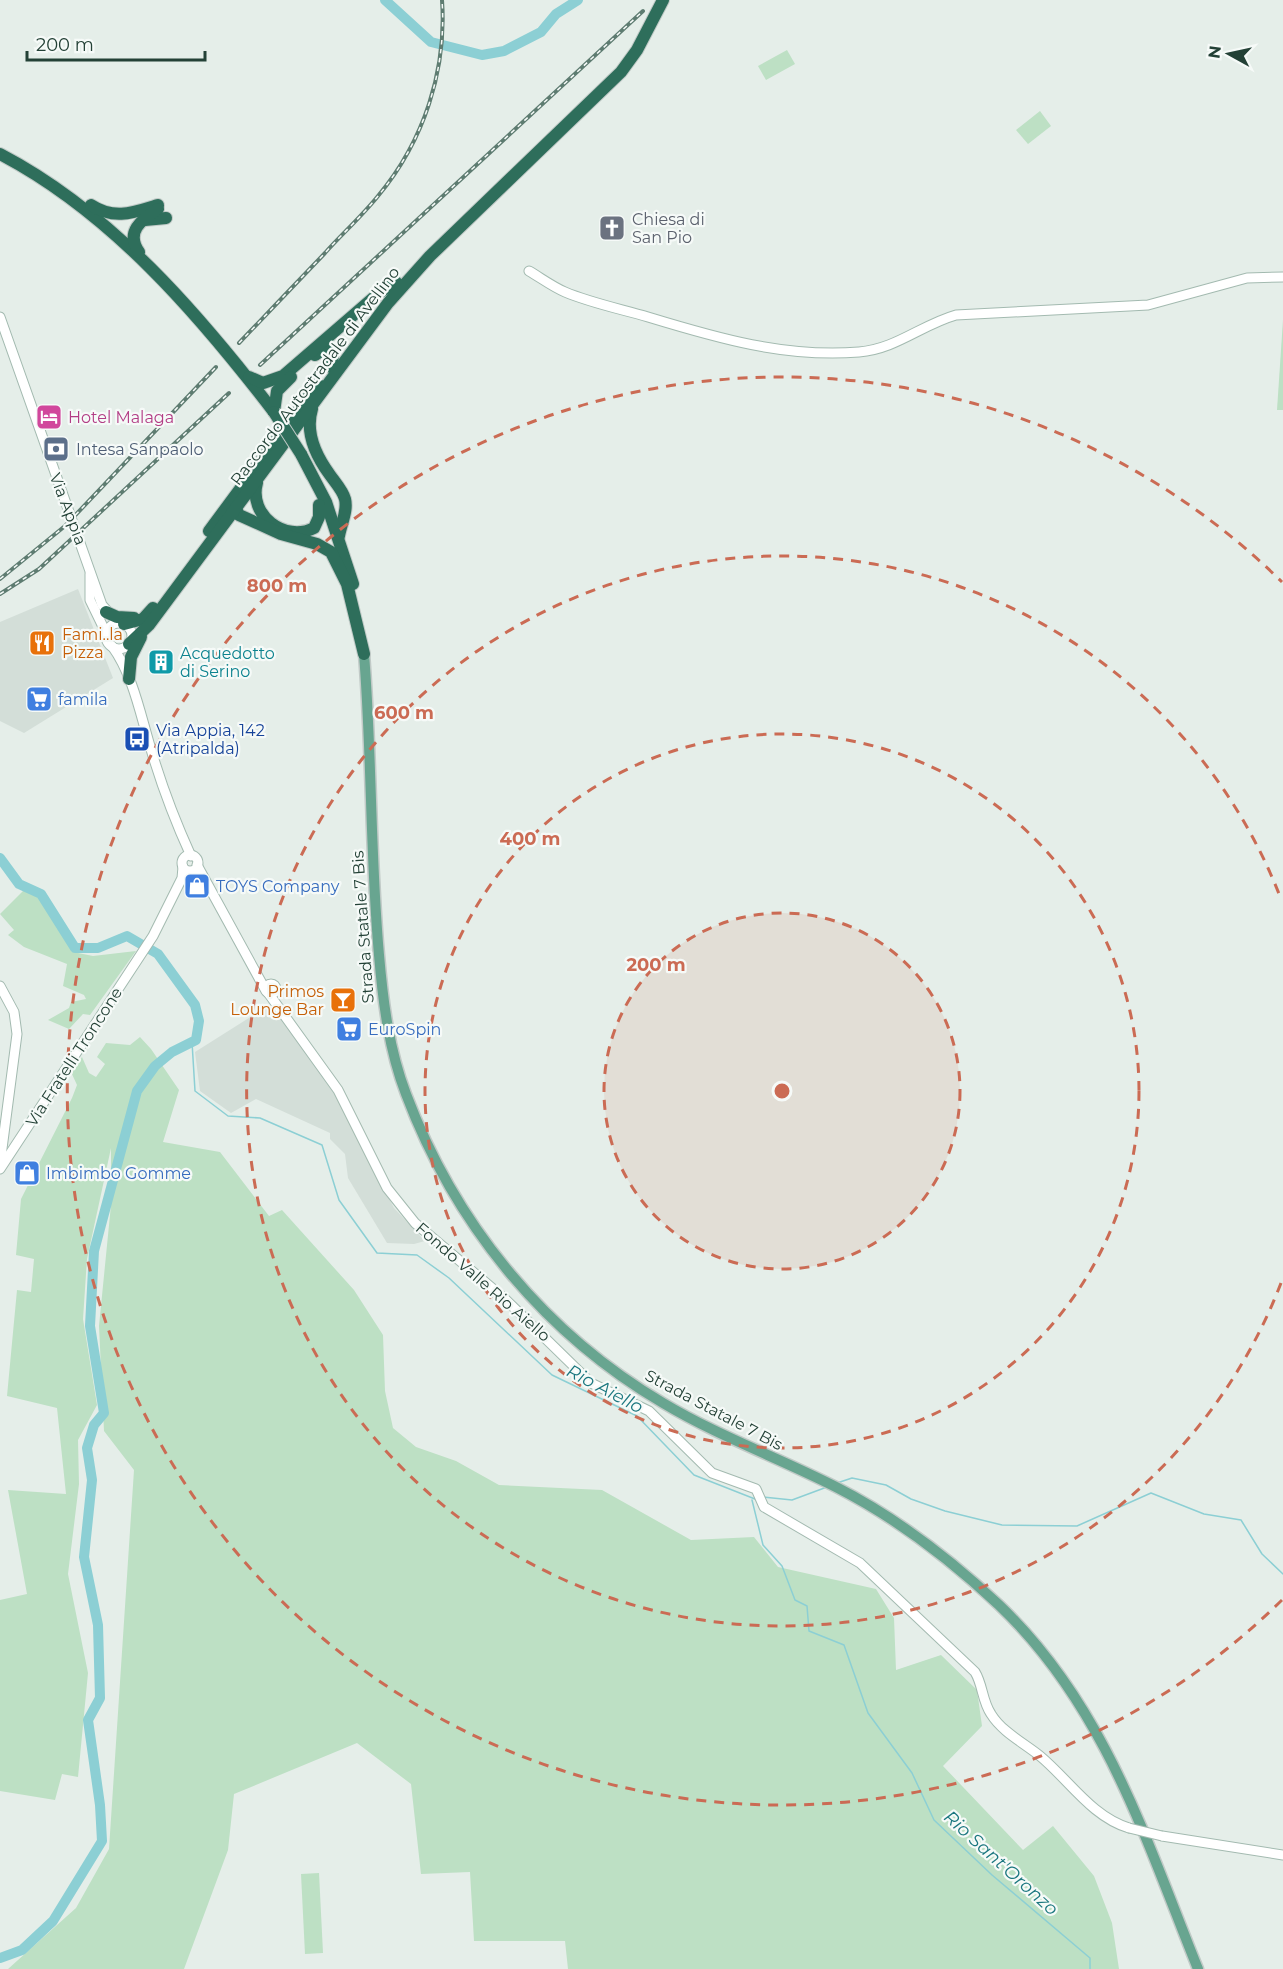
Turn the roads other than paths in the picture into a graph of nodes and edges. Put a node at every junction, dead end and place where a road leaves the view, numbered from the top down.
1 (656, 0) edge
2 (663, 0) edge
3 (618, 69) junction
4 (0, 154) edge
5 (0, 160) edge
6 (58, 189) junction
7 (151, 271) junction
8 (529, 271) dead end
9 (1283, 277) edge
10 (396, 282) junction
11 (0, 317) edge
12 (331, 367) junction
13 (244, 372) junction
14 (316, 399) junction
15 (272, 414) junction
16 (288, 438) junction
17 (312, 441) junction
18 (269, 447) junction
19 (259, 477) junction
20 (341, 492) junction
21 (324, 507) junction
22 (235, 509) junction
23 (252, 521) junction
24 (219, 530) junction
25 (339, 536) junction
26 (89, 566) junction
27 (350, 583) junction
28 (153, 607) junction
29 (106, 612) junction
30 (123, 624) junction
31 (146, 629) junction
32 (107, 635) junction
33 (129, 645) junction
34 (112, 646) junction
35 (364, 654) joint
36 (127, 673) junction
37 (192, 866) junction
38 (258, 980) joint
39 (0, 986) edge
40 (4, 1106) edge
41 (0, 1164) edge
42 (0, 1169) edge
43 (1283, 1854) edge
44 (1198, 1969) edge

1 - 3 highway, Raccordo Autostradale di Avellino
2 - 3 highway, Raccordo Autostradale di Avellino
3 - 10 highway, Raccordo Autostradale di Avellino
3 - 14 highway, Raccordo Autostradale di Avellino
4 - 6 highway
5 - 15 highway
6 - 7 highway
6 - 7 highway
7 - 13 highway
8 - 9 street
10 - 12 highway, Raccordo Autostradale di Avellino
10 - 13 highway
11 - 26 street, Via Appia
12 - 15 highway
12 - 18 highway, Raccordo Autostradale di Avellino
13 - 15 highway
14 - 16 highway, Raccordo Autostradale di Avellino
14 - 17 highway
15 - 21 highway
16 - 17 highway
16 - 19 highway, Raccordo Autostradale di Avellino
17 - 20 highway
18 - 22 highway
18 - 28 highway, Raccordo Autostradale di Avellino
19 - 21 highway
19 - 22 highway, Raccordo Autostradale di Avellino
20 - 21 highway
20 - 25 highway
21 - 25 highway
21 - 27 highway
22 - 23 highway
22 - 24 highway, Raccordo Autostradale di Avellino
23 - 24 highway
23 - 27 highway
24 - 31 highway, Raccordo Autostradale di Avellino
25 - 27 highway
26 - 29 street, Via Appia
26 - 32 street, Via Appia
27 - 35 highway
28 - 29 highway
28 - 30 highway
29 - 30 street
30 - 32 street
30 - 33 street, Via Appia
31 - 33 highway
31 - 36 highway
32 - 34 street, Via Appia
33 - 34 street
33 - 36 street, Via Appia
34 - 36 street, Via Appia
35 - 44 main road, Strada Statale 7 Bis
36 - 37 street, Via Appia
37 - 38 street, Via Appia
37 - 42 street, Via Fratelli Troncone
38 - 43 street, Fondo Valle Rio Aiello, bridge
39 - 40 street
40 - 41 street

